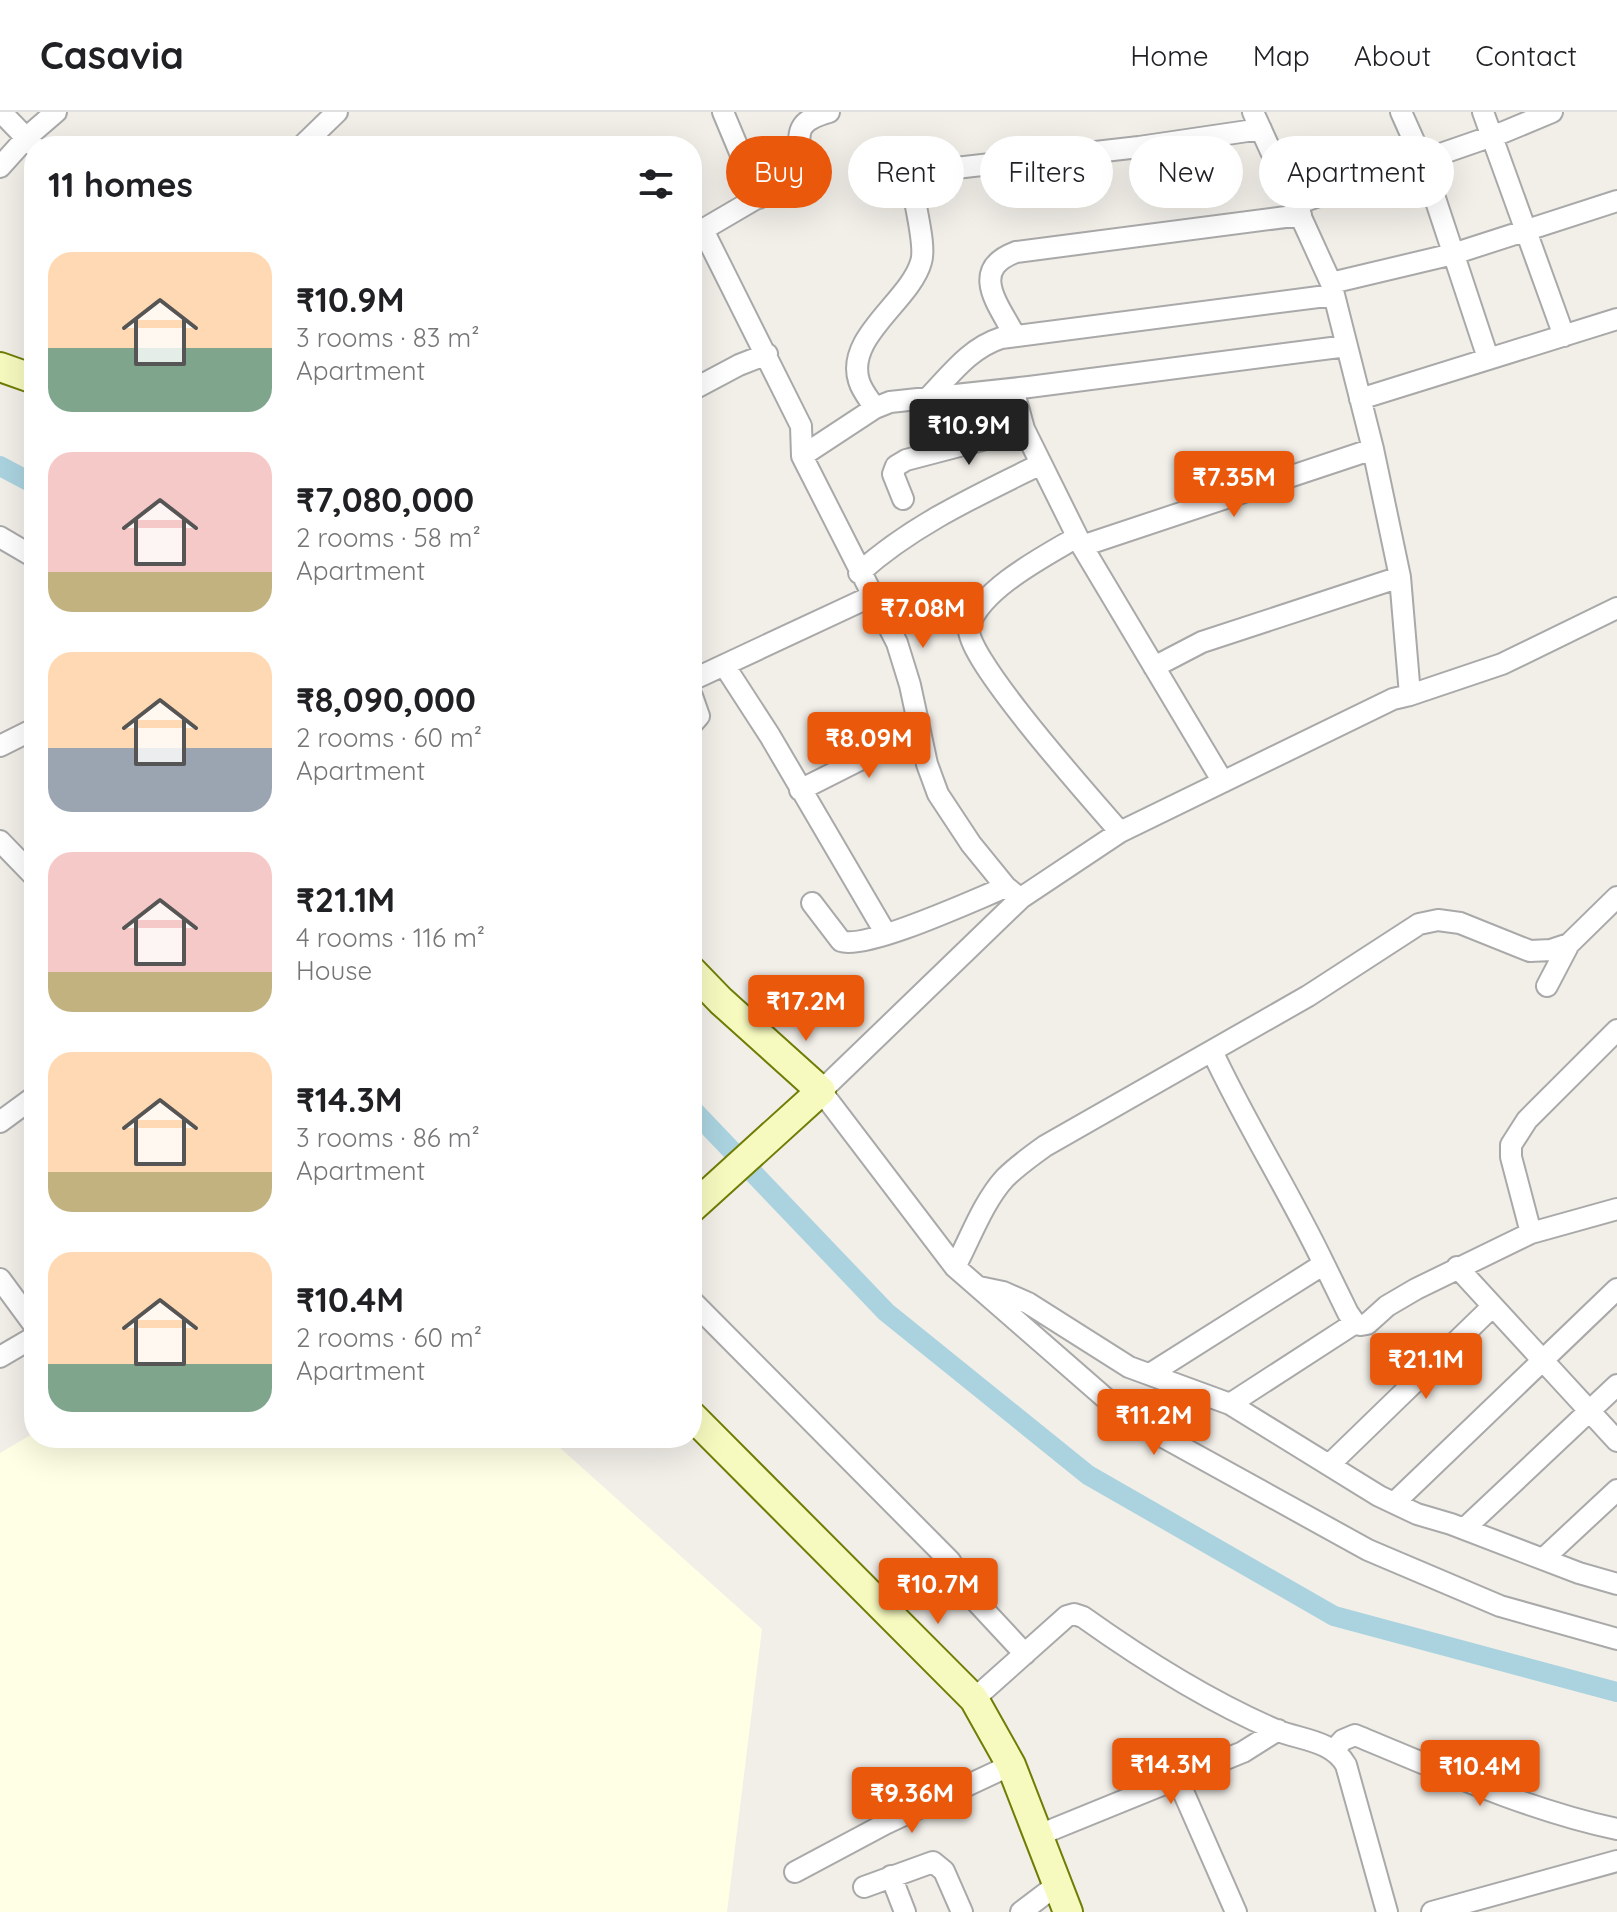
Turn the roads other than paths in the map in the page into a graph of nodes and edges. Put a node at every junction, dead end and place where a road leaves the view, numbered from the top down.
1 (1, 112) edge
2 (56, 112) edge
3 (337, 112) edge
4 (723, 112) edge
5 (829, 112) edge
6 (1401, 112) edge
7 (1483, 112) edge
8 (1552, 112) edge
9 (1257, 120) edge
10 (26, 136) edge
11 (35, 136) edge
12 (312, 136) edge
13 (733, 136) edge
14 (798, 136) edge
15 (1412, 136) edge
16 (1492, 136) junction
17 (24, 147) edge
18 (1454, 148) edge
19 (0, 167) edge
20 (1617, 201) edge
21 (742, 208) edge
22 (1438, 208) edge
23 (1299, 209) junction
24 (702, 231) edge
25 (1528, 231) junction
26 (702, 240) edge
27 (1453, 254) junction
28 (1332, 289) junction
29 (1617, 319) edge
30 (1015, 336) junction
31 (1564, 336) junction
32 (1347, 346) junction
33 (767, 354) junction
34 (1488, 358) junction
35 (0, 367) edge
36 (24, 375) edge
37 (702, 385) edge
38 (1013, 389) junction
39 (929, 397) junction
40 (1360, 399) junction
41 (875, 408) junction
42 (1024, 429) junction
43 (1373, 449) junction
44 (802, 456) junction
45 (1041, 464) junction
46 (903, 499) dead end
47 (0, 537) edge
48 (1079, 541) junction
49 (24, 551) edge
50 (859, 573) junction
51 (1400, 577) junction
52 (872, 596) junction
53 (1617, 608) edge
54 (724, 665) junction
55 (1154, 667) junction
56 (702, 675) edge
57 (1410, 695) junction
58 (919, 730) junction
59 (24, 734) edge
60 (0, 746) edge
61 (1223, 782) junction
62 (800, 790) junction
63 (1120, 832) junction
64 (0, 841) edge
65 (24, 866) edge
66 (1013, 893) junction
67 (1617, 897) edge
68 (812, 903) dead end
69 (886, 934) junction
70 (1569, 944) junction
71 (702, 981) edge
72 (1547, 986) dead end
73 (1616, 1035) edge
74 (1212, 1051) junction
75 (821, 1091) junction
76 (24, 1104) edge
77 (0, 1122) edge
78 (702, 1198) edge
79 (1617, 1209) edge
80 (1531, 1233) junction
81 (1324, 1264) junction
82 (955, 1267) junction
83 (1457, 1267) junction
84 (0, 1279) edge
85 (977, 1287) junction
86 (1617, 1289) edge
87 (1493, 1306) junction
88 (24, 1311) edge
89 (702, 1311) edge
90 (1355, 1323) junction
91 (24, 1343) edge
92 (0, 1357) edge
93 (1542, 1360) junction
94 (1150, 1374) junction
95 (1617, 1385) edge
96 (1230, 1404) junction
97 (1589, 1410) junction
98 (702, 1426) edge
99 (1617, 1441) edge
100 (1329, 1465) junction
101 (1617, 1490) edge
102 (1394, 1503) junction
103 (1464, 1529) junction
104 (1543, 1559) junction
105 (1617, 1584) edge
106 (1617, 1639) edge
107 (1025, 1654) junction
108 (974, 1699) junction
109 (1278, 1730) junction
110 (1334, 1750) junction
111 (1011, 1765) junction
112 (1178, 1780) junction
113 (1617, 1829) edge
114 (1039, 1835) junction
115 (1617, 1861) edge
116 (795, 1872) dead end
117 (891, 1876) junction
118 (1058, 1884) junction
119 (864, 1887) dead end
120 (905, 1912) edge
121 (962, 1912) edge
122 (1021, 1912) edge
123 (1068, 1912) edge
124 (1236, 1912) edge
125 (1387, 1912) edge
126 (1432, 1912) edge

1 - 10 street
2 - 11 street
3 - 12 street
4 - 13 street
5 - 14 street
6 - 15 street
7 - 16 street
8 - 16 street
9 - 23 street
9 - 41 street
16 - 18 street
16 - 25 street
17 - 19 street
20 - 25 street
21 - 24 street
22 - 27 street
23 - 28 street
23 - 30 street
25 - 27 street
25 - 31 street
26 - 33 street
27 - 28 street
27 - 34 street
28 - 30 street
28 - 32 street
29 - 31 street
30 - 39 street
31 - 34 street
32 - 38 street
32 - 40 street
33 - 37 street
33 - 44 street
34 - 40 street
35 - 36 street
38 - 39 street
38 - 42 street
39 - 41 street
40 - 43 street
41 - 44 street
42 - 45 street
42 - 46 street
43 - 48 street
43 - 51 street
44 - 50 street
45 - 48 street
45 - 50 street
47 - 49 street
48 - 55 street
48 - 63 street
50 - 52 street
51 - 55 street
51 - 57 street
52 - 54 street
52 - 58 street
53 - 57 street
54 - 56 street
54 - 62 street
55 - 61 street
57 - 61 street
58 - 62 street
58 - 66 street
59 - 60 street
61 - 63 street
62 - 69 street
63 - 66 street
64 - 65 street
66 - 69 street
66 - 75 street
67 - 70 street
68 - 69 street
70 - 72 street
70 - 74 street
71 - 75 street
73 - 80 street
74 - 81 street
74 - 82 street
75 - 78 street
75 - 82 street
76 - 77 street
79 - 80 street
80 - 83 street
81 - 90 street
81 - 94 street
82 - 85 street
83 - 87 street
83 - 90 street
84 - 88 street
85 - 94 street
85 - 106 street
86 - 93 street
87 - 93 street
87 - 100 street
89 - 107 street
90 - 96 street
91 - 92 street
93 - 97 street
93 - 102 street
94 - 96 street
95 - 97 street
96 - 100 street
97 - 99 street
97 - 103 street
98 - 108 street
100 - 102 street
101 - 104 street
102 - 103 street
103 - 104 street
104 - 105 street
107 - 108 street
107 - 109 street
108 - 111 street
109 - 110 street
109 - 112 street
110 - 113 street
110 - 125 street
111 - 114 street
111 - 116 street
112 - 114 street
112 - 124 street
114 - 118 street
115 - 126 street
117 - 119 street
117 - 120 street
117 - 121 street
118 - 122 street
118 - 123 street

